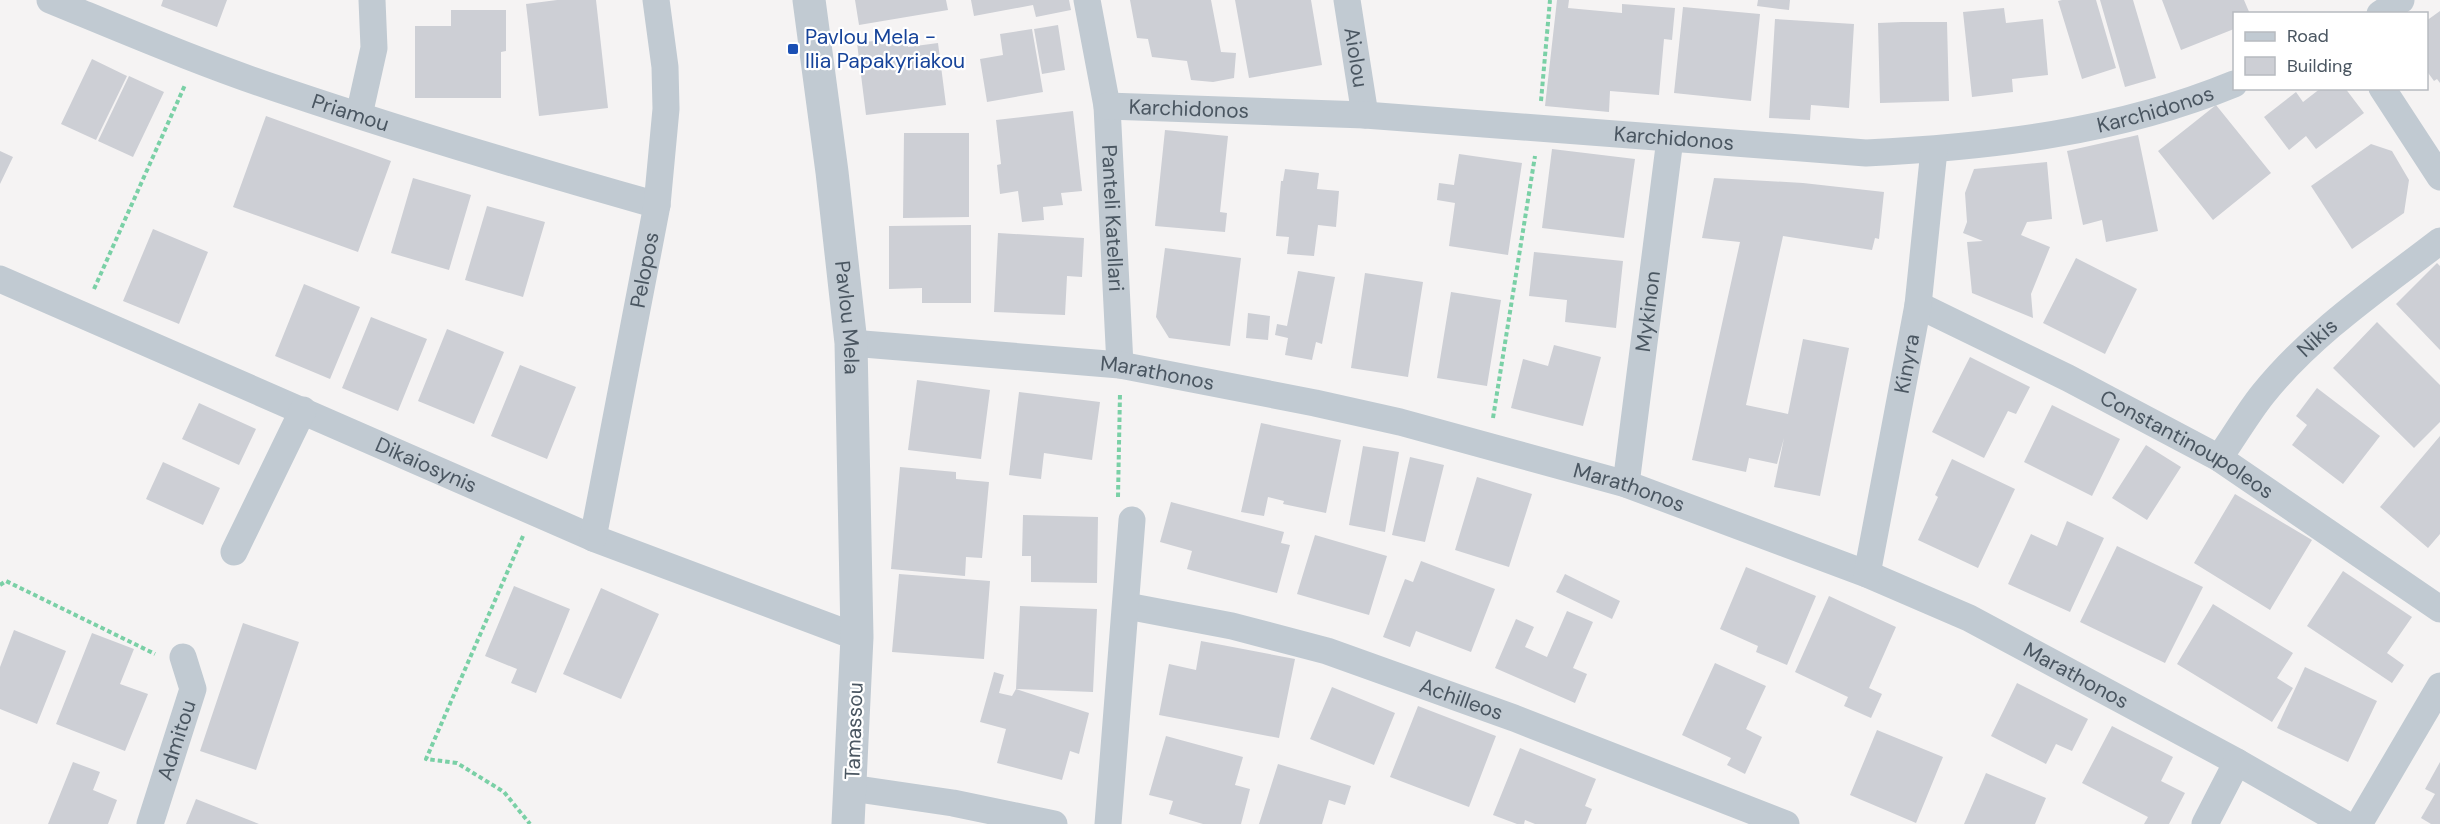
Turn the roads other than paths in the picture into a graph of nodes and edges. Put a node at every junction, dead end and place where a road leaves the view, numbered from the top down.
1 (50, 0) edge
2 (372, 0) edge
3 (656, 0) edge
4 (808, 0) edge
5 (1087, 0) edge
6 (1347, 0) edge
7 (2401, 0) edge
8 (2383, 12) edge
9 (2233, 85) edge
10 (2383, 90) edge
11 (1107, 106) junction
12 (360, 115) junction
13 (1365, 115) junction
14 (1670, 139) junction
15 (1934, 150) junction
16 (2440, 177) edge
17 (657, 205) junction
18 (2440, 241) edge
19 (0, 279) edge
20 (1918, 305) junction
21 (851, 343) junction
22 (1120, 365) junction
23 (303, 410) junction
24 (2219, 458) junction
25 (1626, 484) junction
26 (1132, 520) road end
27 (592, 538) junction
28 (234, 552) dead end
29 (1867, 574) junction
30 (1126, 606) junction
31 (2440, 609) edge
32 (857, 638) junction
33 (183, 657) road end
34 (2440, 686) edge
35 (2236, 762) junction
36 (851, 788) junction
37 (150, 824) edge
38 (848, 824) edge
39 (1054, 824) edge
40 (1108, 824) edge
41 (1786, 824) edge
42 (2205, 824) edge
43 (2345, 824) edge
44 (2359, 824) edge

1 - 12 street, Priamou
2 - 12 street
3 - 17 street, Pelopos
4 - 21 street, Pavlou Mela
5 - 11 street, Panteli Katellari
6 - 13 street, Aiolou
7 - 8 street
9 - 15 street, Karchidonos
10 - 16 street
11 - 13 street, Karchidonos
11 - 22 street, Panteli Katellari
12 - 17 street, Priamou
13 - 14 street, Karchidonos
14 - 15 street, Karchidonos
14 - 25 street, Mykinon
15 - 20 street, Kinyra
17 - 27 street, Pelopos
18 - 24 street, Nikis
19 - 23 street, Dikaiosynis
20 - 24 street, Constantinoupoleos
20 - 29 street, Kinyra
21 - 22 street, Marathonos
21 - 32 street, Pavlou Mela
22 - 25 street, Marathonos
23 - 27 street, Dikaiosynis
23 - 28 street
24 - 31 street, Constantinoupoleos
25 - 29 street, Marathonos
26 - 30 street
27 - 32 street, Dikaiosynis
29 - 35 street, Marathonos
30 - 40 street
30 - 41 street, Achilleos
32 - 36 street, Tamassou
33 - 37 street, Admitou
34 - 44 street
35 - 42 street
35 - 43 street, Marathonos
36 - 38 street, Tamassou
36 - 39 street

